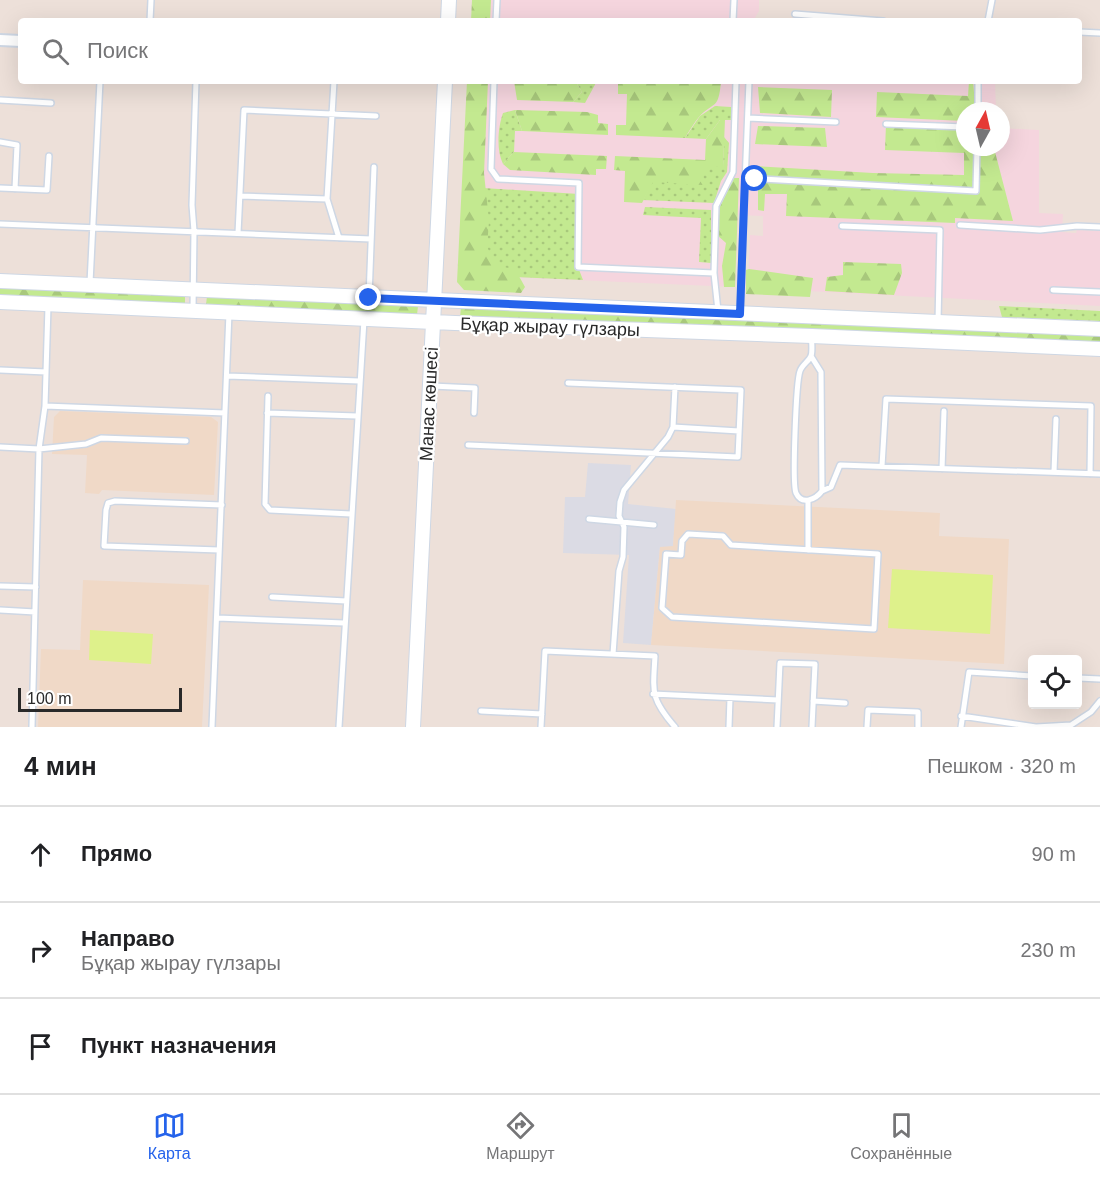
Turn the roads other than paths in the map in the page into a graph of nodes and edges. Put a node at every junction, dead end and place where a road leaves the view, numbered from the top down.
1 (151, 0) edge
2 (449, 0) edge
3 (497, 0) edge
4 (734, 0) edge
5 (992, 0) edge
6 (795, 14) dead end
7 (150, 18) edge
8 (448, 18) edge
9 (496, 18) edge
10 (732, 18) edge
11 (846, 18) edge
12 (989, 18) edge
13 (1082, 32) edge
14 (1100, 33) edge
15 (0, 40) edge
16 (18, 41) edge
17 (100, 84) edge
18 (196, 84) edge
19 (334, 84) edge
20 (445, 84) edge
21 (494, 84) edge
22 (736, 84) edge
23 (749, 84) edge
24 (978, 84) edge
25 (0, 100) edge
26 (978, 102) edge
27 (51, 103) dead end
28 (332, 114) junction
29 (376, 116) dead end
30 (748, 118) junction
31 (836, 122) dead end
32 (886, 124) dead end
33 (956, 127) edge
34 (0, 142) edge
35 (49, 156) dead end
36 (977, 156) edge
37 (374, 167) dead end
38 (745, 178) junction
39 (0, 188) edge
40 (15, 189) junction
41 (240, 196) junction
42 (327, 199) junction
43 (0, 224) edge
44 (960, 225) dead end
45 (842, 226) dead end
46 (1100, 227) edge
47 (93, 228) junction
48 (194, 231) junction
49 (238, 233) junction
50 (339, 238) junction
51 (372, 239) junction
52 (714, 273) junction
53 (0, 281) edge
54 (90, 285) junction
55 (193, 290) junction
56 (1053, 290) dead end
57 (1100, 292) edge
58 (369, 298) junction
59 (434, 301) junction
60 (0, 302) edge
61 (49, 304) junction
62 (193, 310) junction
63 (229, 312) junction
64 (718, 313) junction
65 (740, 314) junction
66 (364, 318) junction
67 (433, 322) junction
68 (938, 322) junction
69 (1100, 329) edge
70 (812, 336) junction
71 (1100, 349) edge
72 (811, 356) junction
73 (0, 370) edge
74 (46, 372) junction
75 (227, 376) junction
76 (359, 381) junction
77 (568, 382) dead end
78 (430, 386) junction
79 (675, 387) junction
80 (268, 396) dead end
81 (45, 406) junction
82 (944, 411) dead end
83 (225, 413) junction
84 (267, 413) junction
85 (474, 413) dead end
86 (357, 416) junction
87 (1056, 419) dead end
88 (673, 427) junction
89 (739, 431) junction
90 (186, 441) dead end
91 (468, 445) dead end
92 (0, 447) edge
93 (39, 449) junction
94 (654, 454) junction
95 (882, 466) junction
96 (942, 469) junction
97 (1054, 472) junction
98 (1090, 474) junction
99 (1100, 474) edge
100 (822, 491) junction
101 (808, 501) junction
102 (222, 505) junction
103 (351, 514) junction
104 (589, 519) dead end
105 (621, 522) junction
106 (654, 525) dead end
107 (219, 550) junction
108 (808, 550) junction
109 (0, 586) edge
110 (36, 587) junction
111 (272, 597) dead end
112 (346, 601) junction
113 (0, 610) edge
114 (35, 612) junction
115 (216, 618) junction
116 (344, 623) junction
117 (613, 654) junction
118 (1028, 676) edge
119 (1082, 678) edge
120 (1100, 679) edge
121 (653, 694) junction
122 (730, 698) junction
123 (778, 700) junction
124 (813, 701) junction
125 (1100, 701) edge
126 (845, 703) dead end
127 (481, 711) dead end
128 (542, 714) junction
129 (961, 716) junction
130 (1071, 726) edge
131 (32, 727) edge
132 (212, 727) edge
133 (339, 727) edge
134 (413, 727) edge
135 (541, 727) edge
136 (675, 727) edge
137 (729, 727) edge
138 (777, 727) edge
139 (812, 727) edge
140 (867, 727) edge
141 (918, 727) edge
142 (961, 727) edge

1 - 7 lane
2 - 8 street
3 - 9 lane
4 - 10 lane
5 - 12 lane
6 - 11 lane
13 - 14 lane
15 - 16 street
17 - 47 lane
18 - 48 lane
19 - 28 lane
20 - 59 street, Манас көшесі
21 - 52 lane
22 - 52 lane
23 - 30 lane
24 - 26 lane
25 - 27 lane
28 - 29 lane
28 - 41 lane
28 - 42 lane
30 - 31 lane
30 - 38 lane
32 - 33 lane
34 - 40 lane
35 - 40 lane
36 - 38 lane
37 - 51 lane
38 - 65 lane
39 - 40 lane
41 - 42 lane
41 - 49 lane
42 - 50 lane
43 - 47 lane
44 - 46 lane
45 - 68 lane
47 - 48 lane
47 - 54 lane
48 - 49 lane
48 - 55 lane
49 - 50 lane
50 - 51 lane
51 - 58 lane
52 - 64 lane
53 - 54 street, Бұқар жырау гүлзары
54 - 55 street, Бұқар жырау гүлзары
55 - 58 street, Бұқар жырау гүлзары
55 - 62 lane
56 - 57 lane
58 - 59 street, Бұқар жырау гүлзары
59 - 64 street, Бұқар жырау гүлзары
59 - 67 street, Манас көшесі
60 - 61 street, Бұқар жырау гүлзары
61 - 62 street, Бұқар жырау гүлзары
61 - 74 lane
62 - 63 street, Бұқар жырау гүлзары
63 - 66 street, Бұқар жырау гүлзары
63 - 75 lane
64 - 65 street, Бұқар жырау гүлзары
65 - 68 street, Бұқар жырау гүлзары
66 - 67 street, Бұқар жырау гүлзары
66 - 76 lane
67 - 70 street, Бұқар жырау гүлзары
67 - 78 street, Манас көшесі
68 - 69 street, Бұқар жырау гүлзары
70 - 71 street, Бұқар жырау гүлзары
70 - 72 lane
72 - 100 lane
72 - 101 lane
73 - 74 lane
74 - 81 lane
75 - 76 lane
75 - 83 lane
76 - 86 lane
77 - 79 lane
78 - 85 lane
78 - 134 street, Манас көшесі
79 - 88 lane
79 - 89 lane
80 - 84 lane
81 - 83 lane
81 - 93 lane
82 - 96 lane
83 - 102 lane
84 - 86 lane
84 - 103 lane
86 - 103 lane
87 - 97 lane
88 - 89 lane
88 - 94 lane
89 - 94 lane
90 - 93 lane
91 - 94 lane
92 - 93 lane
93 - 110 lane
94 - 105 lane
95 - 96 lane
95 - 98 lane
95 - 100 lane
96 - 97 lane
97 - 98 lane
98 - 99 lane
100 - 101 lane
101 - 108 lane
102 - 107 lane
102 - 107 lane
103 - 112 lane
104 - 105 lane
105 - 106 lane
105 - 117 lane
107 - 115 lane
108 - 108 lane
109 - 110 lane
110 - 114 lane
111 - 112 lane
112 - 116 lane
113 - 114 lane
114 - 131 lane
115 - 116 lane
115 - 132 lane
116 - 133 lane
117 - 121 lane
117 - 128 lane
118 - 129 lane
119 - 120 lane
121 - 122 lane
121 - 136 lane
122 - 123 lane
122 - 137 lane
123 - 124 lane
123 - 138 lane
124 - 126 lane
124 - 139 lane
125 - 130 lane
127 - 128 lane
128 - 135 lane
129 - 130 lane
129 - 142 lane
140 - 141 lane

